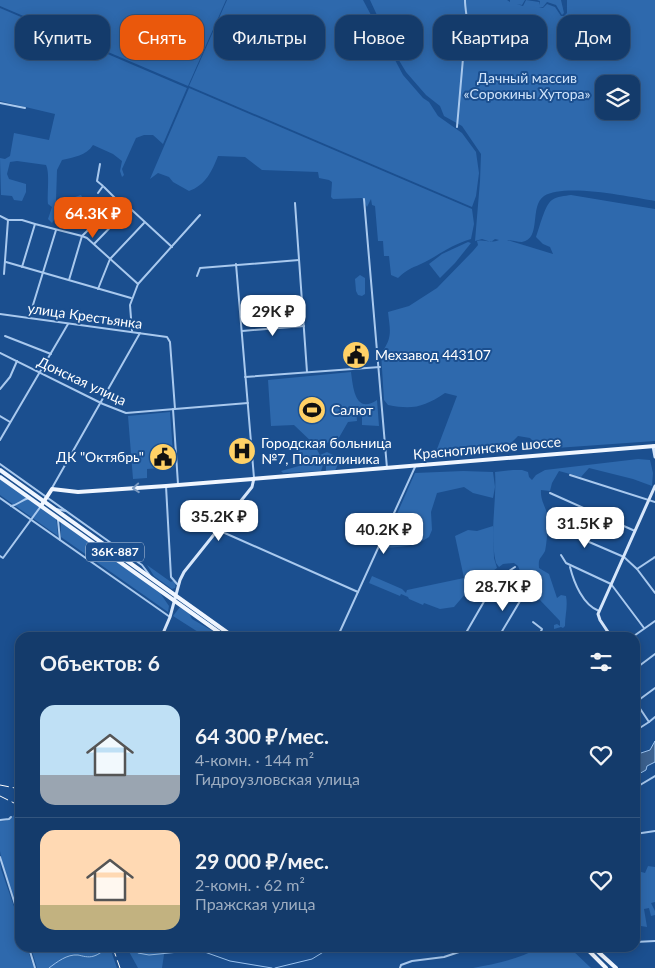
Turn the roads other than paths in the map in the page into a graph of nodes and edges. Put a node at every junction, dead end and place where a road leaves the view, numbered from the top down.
1 (465, 0) edge
2 (0, 103) edge
3 (25, 108) dead end
4 (457, 128) dead end
5 (100, 164) dead end
6 (104, 186) junction
7 (98, 193) dead end
8 (364, 199) dead end
9 (119, 200) junction
10 (295, 203) dead end
11 (129, 208) junction
12 (200, 215) dead end
13 (0, 216) edge
14 (8, 220) junction
15 (144, 223) junction
16 (35, 224) junction
17 (56, 230) junction
18 (82, 236) junction
19 (94, 244) junction
20 (172, 247) junction
21 (110, 259) junction
22 (298, 260) junction
23 (6, 262) junction
24 (236, 264) junction
25 (22, 266) junction
26 (42, 273) junction
27 (4, 274) dead end
28 (197, 276) dead end
29 (69, 280) junction
30 (138, 284) junction
31 (98, 289) junction
32 (132, 299) junction
33 (0, 314) edge
34 (29, 318) junction
35 (68, 324) junction
36 (304, 326) junction
37 (242, 331) junction
38 (132, 332) junction
39 (140, 333) junction
40 (5, 336) dead end
41 (0, 353) edge
42 (51, 354) junction
43 (17, 361) junction
44 (380, 367) junction
45 (40, 372) junction
46 (307, 372) junction
47 (245, 377) junction
48 (0, 389) edge
49 (101, 403) junction
50 (248, 403) junction
51 (174, 409) junction
52 (0, 416) edge
53 (10, 422) junction
54 (0, 439) edge
55 (654, 446) edge
56 (655, 457) edge
57 (0, 464) edge
58 (415, 466) junction
59 (387, 468) junction
60 (0, 470) edge
61 (15, 475) junction
62 (570, 475) dead end
63 (0, 477) edge
64 (254, 478) junction
65 (178, 485) junction
66 (166, 486) junction
67 (655, 486) edge
68 (24, 487) junction
69 (52, 489) junction
70 (550, 493) dead end
71 (47, 496) junction
72 (0, 498) edge
73 (30, 498) junction
74 (649, 500) junction
75 (44, 501) junction
76 (655, 502) edge
77 (11, 506) junction
78 (41, 506) junction
79 (53, 508) junction
80 (68, 512) junction
81 (57, 518) junction
82 (31, 520) junction
83 (552, 526) dead end
84 (217, 530) junction
85 (635, 531) junction
86 (60, 540) junction
87 (561, 555) dead end
88 (0, 556) edge
89 (624, 557) junction
90 (655, 557) edge
91 (515, 566) dead end
92 (570, 566) junction
93 (637, 569) junction
94 (153, 579) junction
95 (611, 584) junction
96 (178, 585) junction
97 (358, 592) junction
98 (655, 593) edge
99 (523, 596) dead end
100 (175, 598) junction
101 (599, 611) junction
102 (170, 617) junction
103 (655, 621) edge
104 (533, 622) dead end
105 (644, 628) junction
106 (164, 632) edge
107 (219, 632) edge
108 (226, 632) edge
109 (340, 632) edge
110 (467, 632) edge
111 (502, 632) edge
112 (541, 632) edge
113 (608, 632) edge
114 (639, 632) edge
115 (655, 654) edge
116 (640, 665) edge
117 (655, 688) edge
118 (640, 698) edge
119 (640, 709) edge
120 (655, 718) edge
121 (649, 722) junction
122 (640, 728) edge
123 (655, 776) edge
124 (640, 785) edge
125 (11, 817) dead end
126 (0, 820) edge
127 (655, 831) edge
128 (640, 833) edge
129 (0, 858) edge
130 (15, 904) edge
131 (655, 941) edge
132 (640, 942) edge
133 (30, 952) edge
134 (459, 952) edge
135 (590, 952) edge
136 (598, 952) edge
137 (605, 967) edge
138 (35, 968) edge
139 (400, 968) edge
140 (616, 968) edge

1 - 4 street
2 - 3 street
5 - 6 street
6 - 7 street
6 - 9 street
8 - 44 street
9 - 11 street
9 - 18 street
10 - 22 street
11 - 15 street
11 - 19 street
12 - 20 street
13 - 14 street
14 - 16 street
14 - 23 street
15 - 20 street
15 - 21 street
16 - 17 street
16 - 25 street
17 - 18 street
17 - 26 street
18 - 19 street
18 - 29 street
19 - 21 street
20 - 30 street
21 - 30 street
21 - 31 street
22 - 24 street
22 - 36 street
23 - 25 street
23 - 27 street
24 - 28 street
24 - 37 street
25 - 26 street
26 - 29 street
26 - 34 street
29 - 31 street
30 - 32 street
31 - 32 street
32 - 38 street
33 - 34 street, улица Крестьянка
34 - 35 street, улица Крестьянка
35 - 38 street, улица Крестьянка
35 - 42 street
36 - 37 street
36 - 46 street
37 - 47 street
38 - 39 street, улица Крестьянка
39 - 49 street
39 - 51 street, улица Крестьянка
40 - 42 street
41 - 43 street, Донская улица
42 - 45 street
43 - 45 street, Донская улица
43 - 48 street
44 - 46 street
44 - 59 street
45 - 49 street, Донская улица
45 - 53 street
46 - 47 street
47 - 50 street
49 - 51 street, Донская улица
49 - 69 street
50 - 51 street, Донская улица
50 - 64 street
51 - 65 street
52 - 53 street
53 - 54 street
55 - 56 street
55 - 58 main road, Красноглинское шоссе
57 - 61 street
58 - 59 main road, Красноглинское шоссе
58 - 97 street
59 - 64 main road, Красноглинское шоссе
60 - 68 main road, 36К-887
61 - 68 street
61 - 71 street
62 - 74 street
63 - 73 main road, 36К-887
64 - 65 main road, Красноглинское шоссе
64 - 84 street
65 - 66 main road, Красноглинское шоссе
66 -> 69 main road, Красноглинское шоссе
66 - 96 street
67 - 74 street
68 - 75 main road, 36К-887
69 - 71 main road
70 - 85 street
71 - 75 main road
71 - 80 street
72 - 77 street
73 - 77 street
73 - 78 main road, 36К-887
74 - 76 street
74 - 85 street
75 - 78 main road
75 - 79 main road, 36К-887
77 - 82 street
78 - 81 main road, 36К-887
78 - 82 street
79 - 80 street
79 - 94 main road, 36К-887
80 - 94 street
81 - 86 street
81 - 100 main road, 36К-887
82 - 86 street
82 - 88 street
83 - 89 street
84 - 96 street
84 - 97 street
85 - 89 street
86 - 102 street
87 - 92 street
89 - 93 street
89 - 95 street
90 - 93 street
91 - 110 street
92 - 95 street
92 - 101 street
93 - 98 street
94 - 100 main road, 36К-887
95 - 101 street
95 - 105 street
96 - 100 street
97 - 109 street
99 - 111 street
100 - 102 street
100 - 107 main road, 36К-887
100 - 108 main road, 36К-887
101 - 113 street
102 - 106 street
103 - 105 street
104 - 112 street
105 - 114 street
115 - 116 street
117 - 118 street
119 - 121 street
120 - 121 street
121 - 122 street
123 - 124 street
125 - 126 street
127 - 128 street
129 - 130 street
131 - 132 street
133 - 138 street
134 - 139 street
135 - 137 main road
136 - 140 main road

